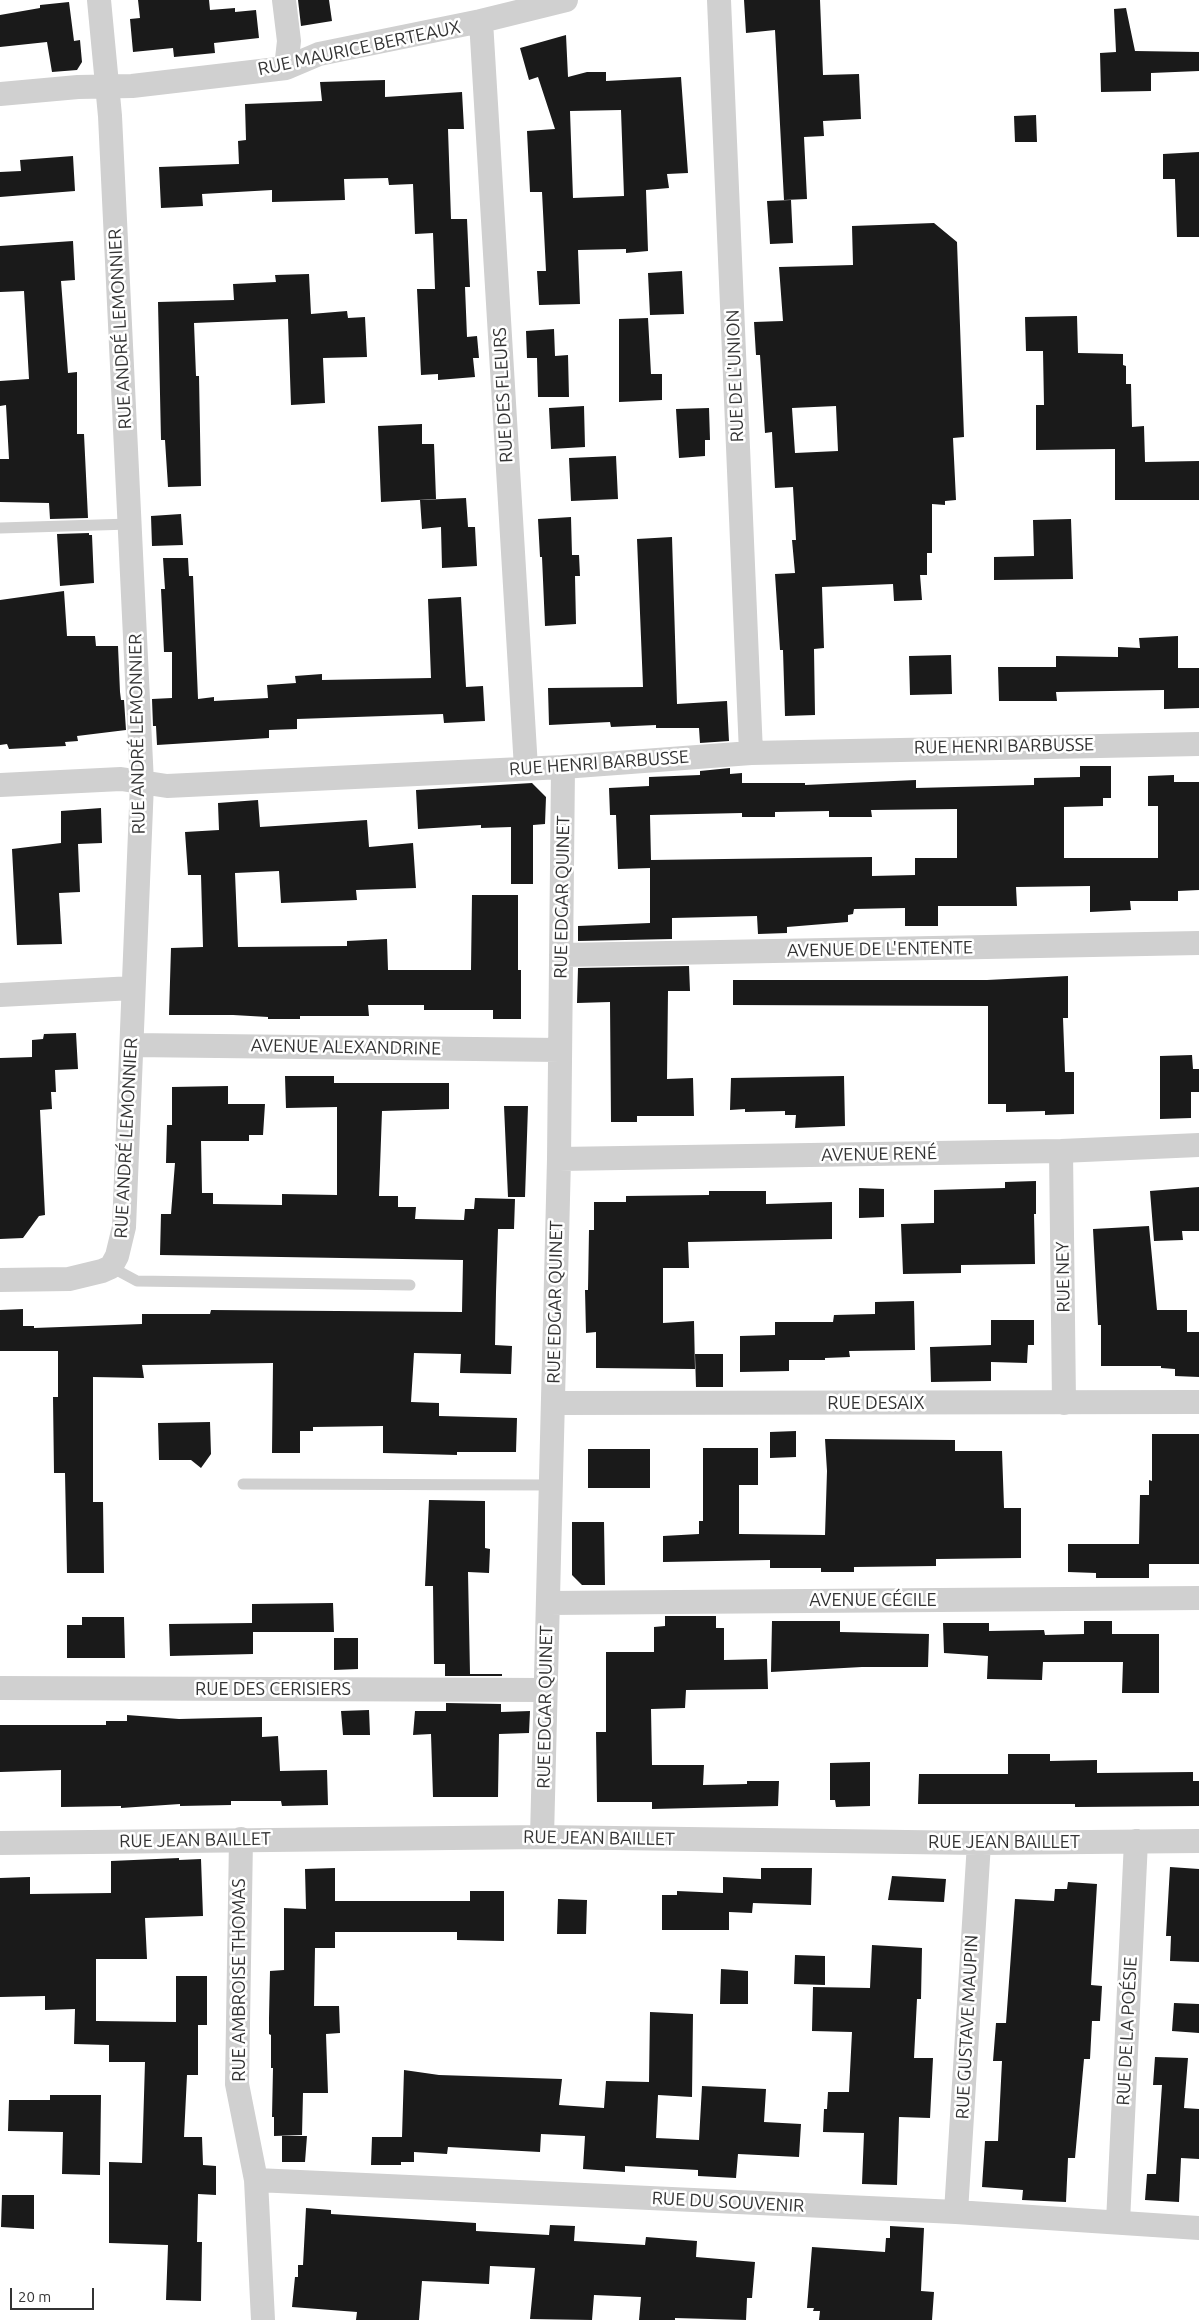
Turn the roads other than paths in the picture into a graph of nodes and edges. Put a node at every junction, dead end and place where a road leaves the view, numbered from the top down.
1 (99, 0) edge
2 (284, 0) edge
3 (566, 0) edge
4 (719, 0) edge
5 (481, 21) junction
6 (286, 68) junction
7 (107, 86) junction
8 (0, 94) edge
9 (130, 524) junction
10 (0, 528) edge
11 (1199, 744) edge
12 (751, 753) junction
13 (563, 767) junction
14 (526, 768) junction
15 (142, 783) junction
16 (0, 785) edge
17 (1199, 943) edge
18 (561, 955) junction
19 (133, 988) junction
20 (0, 995) edge
21 (132, 1045) junction
22 (560, 1050) junction
23 (1199, 1145) edge
24 (1062, 1151) junction
25 (559, 1160) junction
26 (111, 1267) junction
27 (0, 1280) edge
28 (410, 1285) dead end
29 (1199, 1402) edge
30 (553, 1403) junction
31 (1064, 1403) junction
32 (243, 1484) dead end
33 (550, 1485) junction
34 (1199, 1598) edge
35 (548, 1603) junction
36 (0, 1688) edge
37 (545, 1690) junction
38 (542, 1837) junction
39 (241, 1839) junction
40 (1136, 1841) junction
41 (1199, 1841) edge
42 (0, 1843) edge
43 (979, 1843) junction
44 (256, 2180) junction
45 (956, 2212) junction
46 (1118, 2222) junction
47 (1199, 2228) edge
48 (263, 2320) edge

1 - 7 street, RUE ANDRÉ LEMONNIER
2 - 6 street
3 - 5 street, RUE MAURICE BERTEAUX
4 - 12 street, RUE DE L'UNION
5 - 6 street, RUE MAURICE BERTEAUX
5 - 14 street, RUE DES FLEURS
6 - 7 street, RUE MAURICE BERTEAUX
7 - 8 street, RUE MAURICE BERTEAUX
7 - 9 street, RUE ANDRÉ LEMONNIER
9 - 10 lane
9 - 15 street, RUE ANDRÉ LEMONNIER
11 - 12 street, RUE HENRI BARBUSSE
12 - 13 street, RUE HENRI BARBUSSE
13 - 14 street, RUE HENRI BARBUSSE
13 - 18 street, RUE EDGAR QUINET
14 - 15 street, RUE HENRI BARBUSSE
15 - 16 street, RUE HENRI BARBUSSE
15 - 19 street, RUE ANDRÉ LEMONNIER
17 - 18 street, AVENUE DE L'ENTENTE
18 - 22 street, RUE EDGAR QUINET
19 - 20 street
19 - 21 street, RUE ANDRÉ LEMONNIER
21 - 22 street, AVENUE ALEXANDRINE
21 - 26 street, RUE ANDRÉ LEMONNIER
22 - 25 street, RUE EDGAR QUINET
23 - 24 street, AVENUE RENÉ
24 - 25 street, AVENUE RENÉ
24 - 31 street, RUE NEY
25 - 30 street, RUE EDGAR QUINET
26 - 27 street
26 - 28 lane
29 - 31 street, RUE DESAIX
30 - 31 street, RUE DESAIX
30 - 33 street, RUE EDGAR QUINET
32 - 33 lane
33 - 35 street, RUE EDGAR QUINET
34 - 35 street, AVENUE CÉCILE
35 - 37 street, RUE EDGAR QUINET
36 - 37 street, RUE DES CERISIERS
37 - 38 street, RUE EDGAR QUINET
38 - 39 street, RUE JEAN BAILLET
38 - 43 street, RUE JEAN BAILLET
39 - 42 street, RUE JEAN BAILLET
39 - 44 street, RUE AMBROISE THOMAS
40 - 41 street, RUE JEAN BAILLET
40 - 43 street, RUE JEAN BAILLET
40 - 46 street, RUE DE LA POÉSIE
43 - 45 street, RUE GUSTAVE MAUPIN
44 - 45 street, RUE DU SOUVENIR
44 - 48 street, RUE AMBROISE THOMAS
45 - 46 street, RUE DU SOUVENIR
46 - 47 street, RUE DU SOUVENIR

